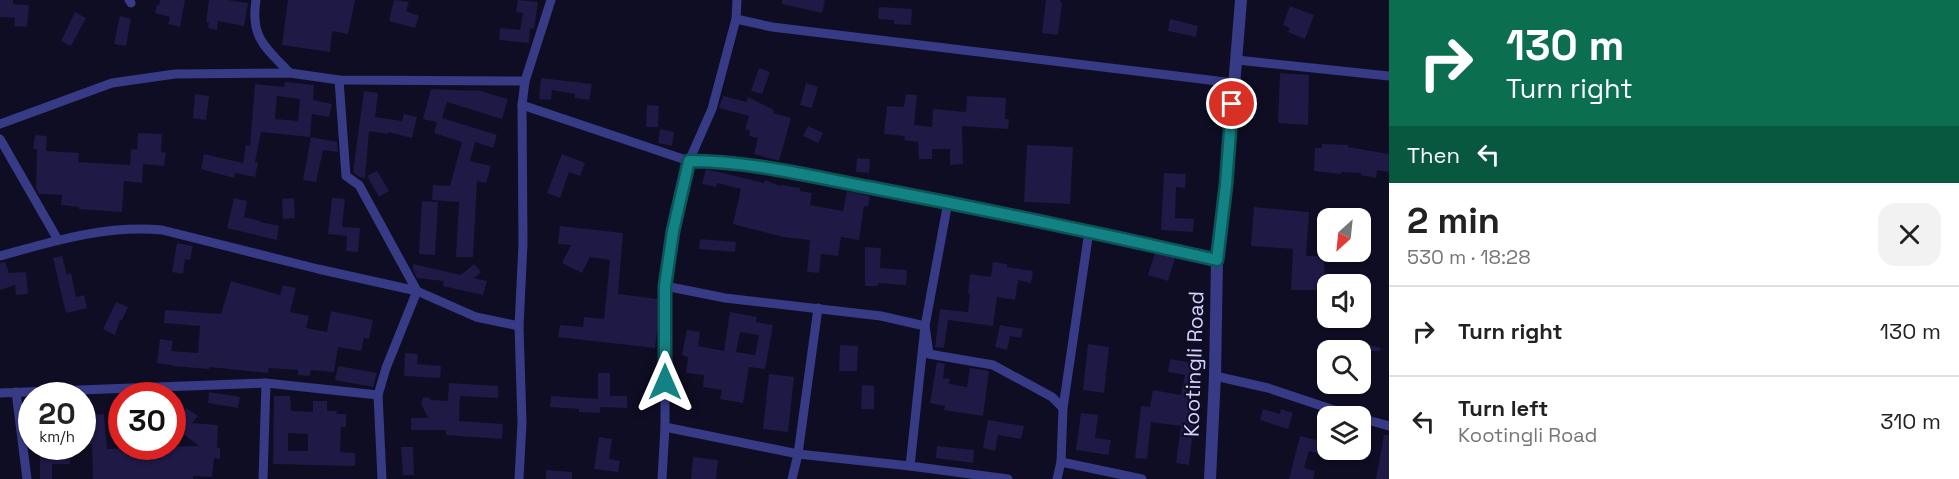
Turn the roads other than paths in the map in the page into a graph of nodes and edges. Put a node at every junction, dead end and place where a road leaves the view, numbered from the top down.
1 (256, 0) edge
2 (551, 0) edge
3 (737, 0) edge
4 (1241, 0) edge
5 (736, 19) junction
6 (1237, 60) junction
7 (290, 73) junction
8 (1389, 76) edge
9 (339, 80) junction
10 (525, 81) junction
11 (1234, 83) junction
12 (522, 105) junction
13 (0, 124) edge
14 (0, 139) edge
15 (689, 161) junction
16 (948, 202) junction
17 (1089, 231) junction
18 (58, 240) junction
19 (0, 256) edge
20 (1217, 260) junction
21 (665, 286) junction
22 (417, 291) junction
23 (818, 308) junction
24 (519, 326) junction
25 (925, 326) junction
26 (1215, 376) junction
27 (266, 383) junction
28 (16, 392) junction
29 (0, 393) edge
30 (378, 396) junction
31 (1322, 406) edge
32 (1063, 408) junction
33 (1371, 421) edge
34 (1389, 426) edge
35 (665, 427) junction
36 (798, 454) junction
37 (1061, 462) junction
38 (910, 466) junction
39 (27, 479) edge
40 (263, 479) edge
41 (382, 479) edge
42 (519, 479) edge
43 (662, 479) edge
44 (792, 479) edge
45 (1008, 479) edge
46 (1057, 479) edge
47 (1142, 479) edge
48 (1210, 479) edge

1 - 7 street
2 - 10 street
3 - 5 street
4 - 6 street, Kootingli Road
5 - 11 street
5 - 15 street
6 - 8 street
6 - 11 street, Kootingli Road
7 - 9 street
7 - 13 street
9 - 10 street
9 - 22 street
10 - 12 street
11 - 20 street, Kootingli Road
12 - 15 street
12 - 24 street
14 - 18 street
15 - 16 street
15 - 21 street
16 - 17 street
16 - 25 street
17 - 20 street
17 - 32 street
18 - 19 street
18 - 22 street
20 - 26 street, Kootingli Road
21 - 23 street
21 - 35 street
22 - 24 street
22 - 30 street
23 - 25 street
23 - 36 street
24 - 42 street
25 - 32 street
25 - 38 street
26 - 31 street
26 - 48 street, Kootingli Road
27 - 28 street
27 - 30 street
27 - 40 street
28 - 29 street
28 - 39 street
30 - 41 street
32 - 37 street
33 - 34 street
35 - 36 street
35 - 43 street
36 - 38 street
36 - 44 street
37 - 46 street
37 - 47 street
38 - 45 street

